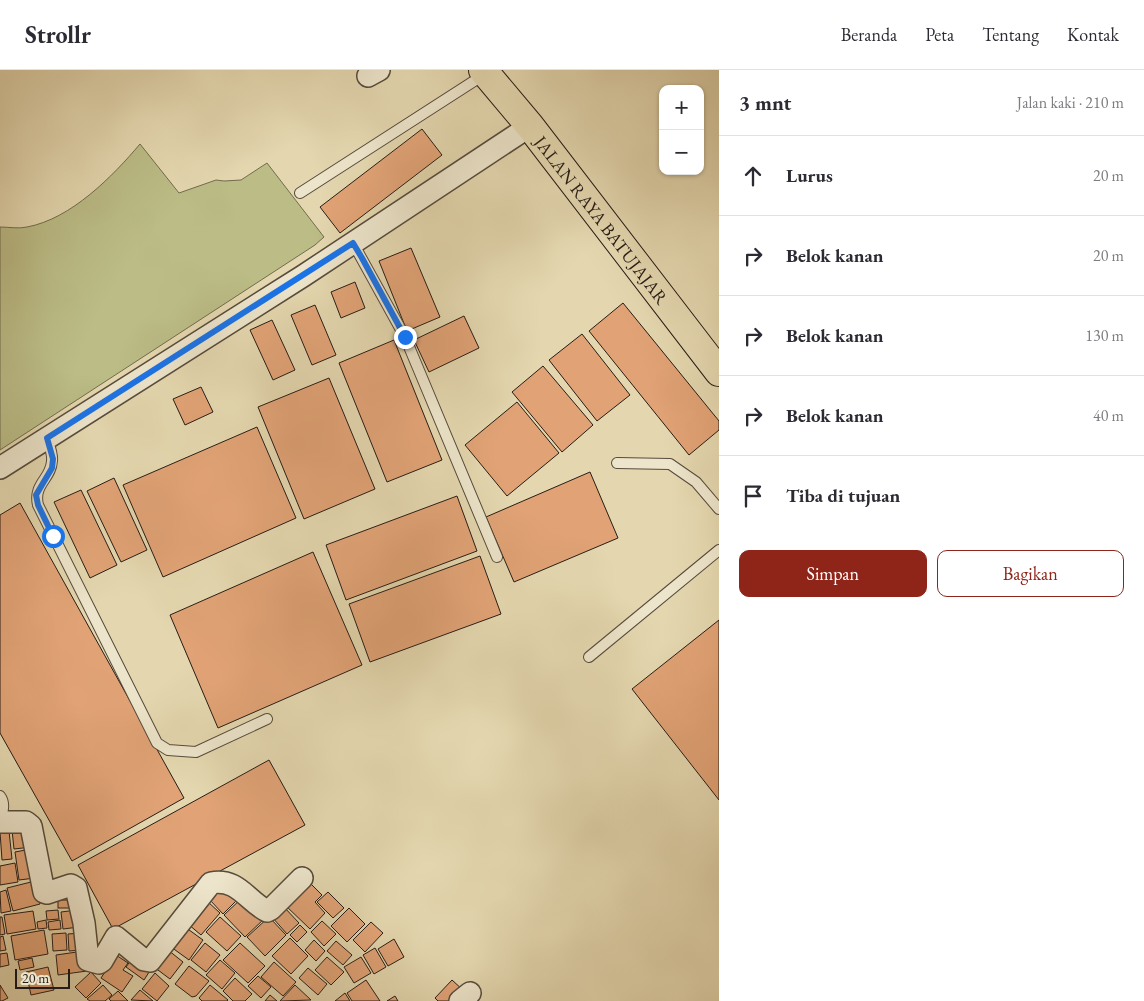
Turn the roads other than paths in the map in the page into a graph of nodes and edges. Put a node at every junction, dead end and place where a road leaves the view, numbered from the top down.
1 (484, 72) edge
2 (530, 126) junction
3 (300, 193) dead end
4 (353, 243) junction
5 (719, 372) edge
6 (47, 438) junction
7 (617, 463) dead end
8 (0, 468) edge
9 (719, 508) edge
10 (719, 550) edge
11 (497, 557) dead end
12 (589, 657) dead end
13 (266, 719) dead end
14 (0, 796) edge
15 (0, 822) edge
16 (302, 878) dead end

1 - 2 highway, JALAN RAYA BATUJAJAR
1 - 3 lane
2 - 4 street
2 - 5 highway, JALAN RAYA BATUJAJAR
4 - 6 street
4 - 11 lane
6 - 8 street
6 - 13 lane
7 - 9 lane
10 - 12 lane
14 - 15 lane
15 - 16 street

